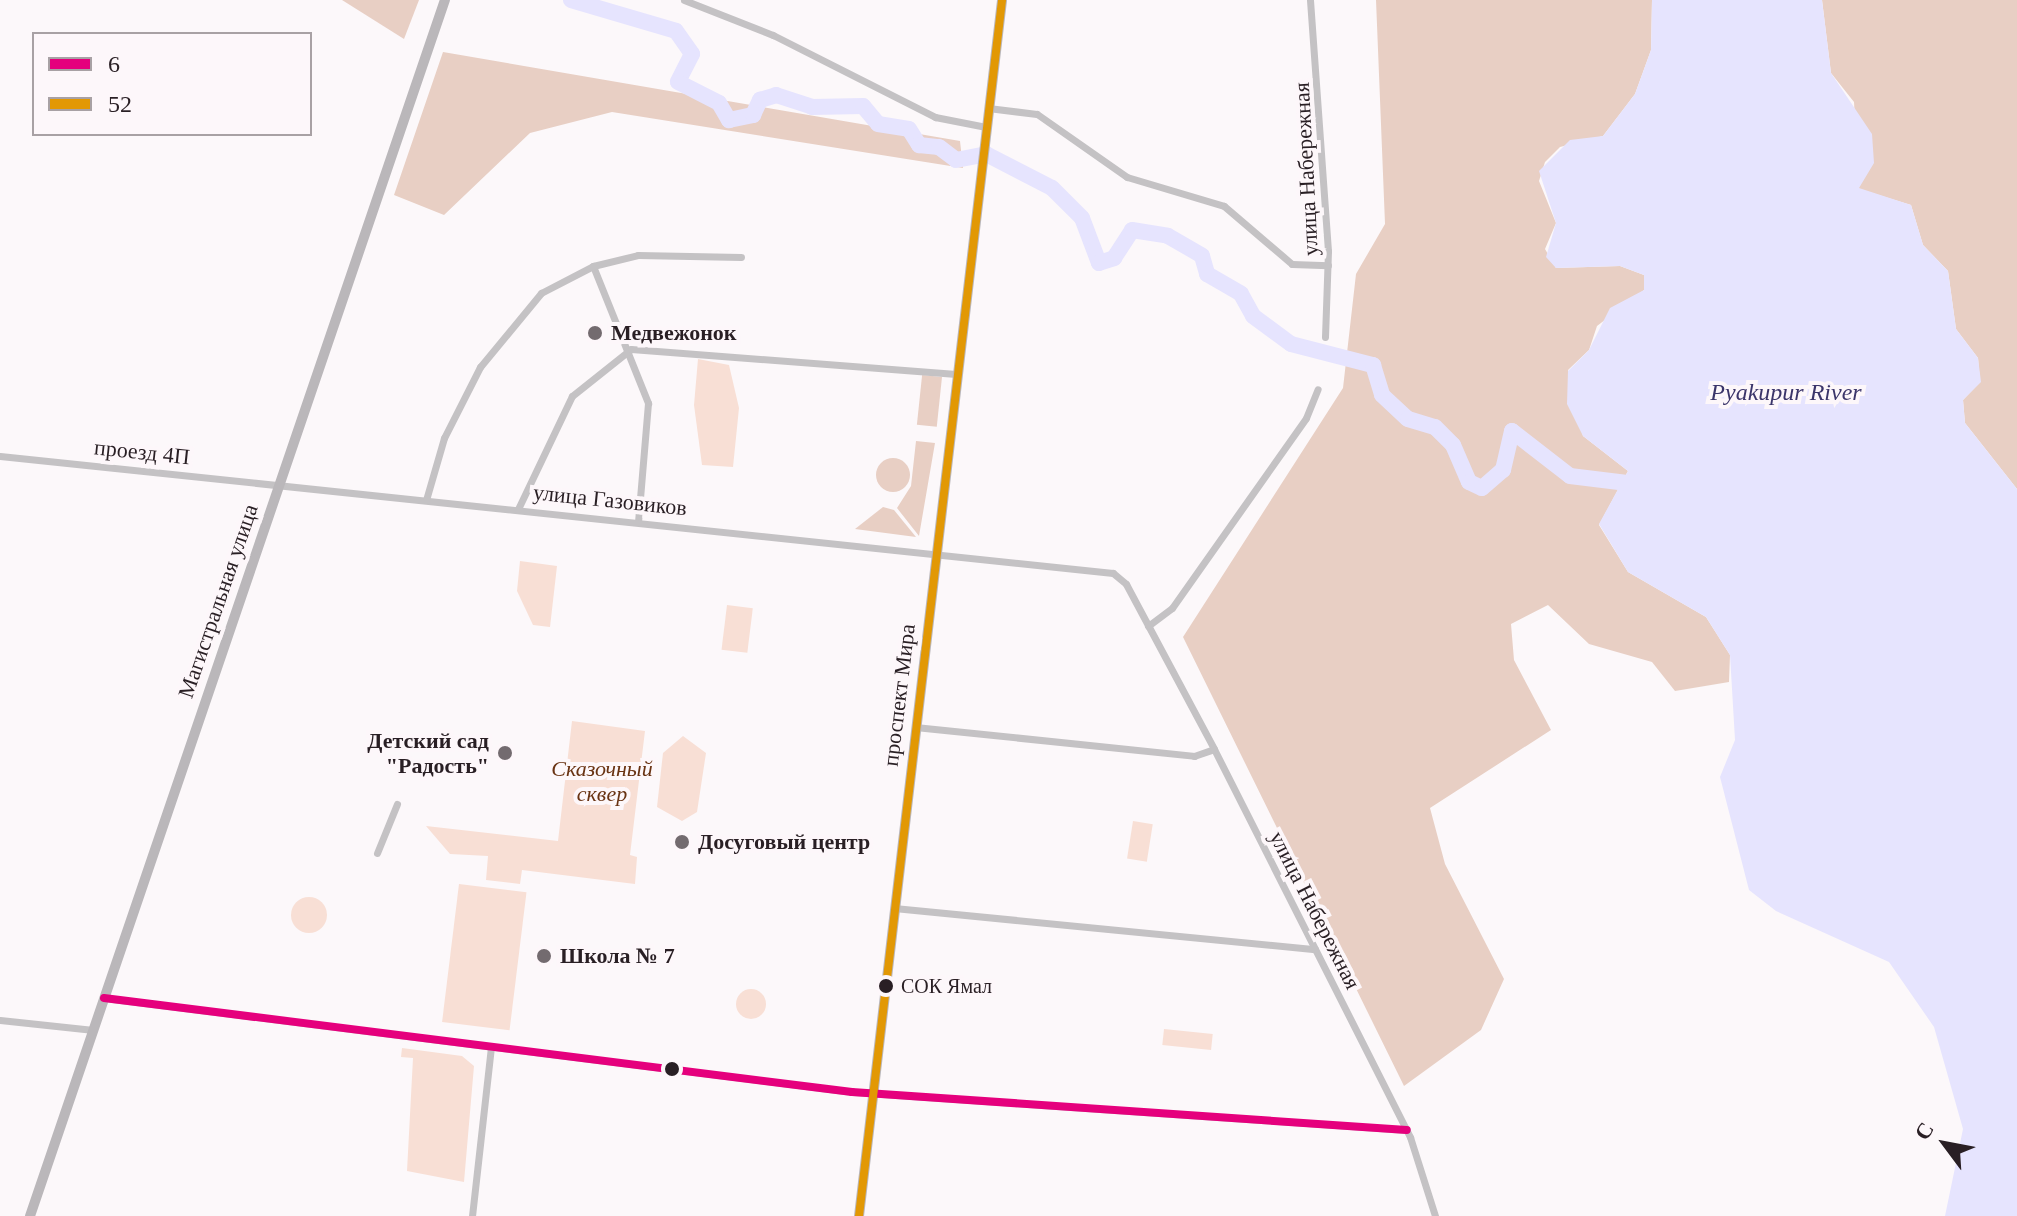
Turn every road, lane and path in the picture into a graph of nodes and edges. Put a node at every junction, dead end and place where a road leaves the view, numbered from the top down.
1 (445, 0) edge
2 (684, 0) edge
3 (1002, 0) edge
4 (1310, 0) edge
5 (988, 108) junction
6 (986, 131) junction
7 (741, 257) dead end
8 (1328, 265) junction
9 (593, 266) junction
10 (1325, 337) dead end
11 (631, 349) junction
12 (956, 374) junction
13 (1318, 389) dead end
14 (0, 456) edge
15 (280, 485) junction
16 (426, 500) junction
17 (518, 509) junction
18 (638, 521) junction
19 (936, 552) junction
20 (1148, 626) junction
21 (915, 727) junction
22 (1214, 749) junction
23 (397, 804) dead end
24 (377, 853) dead end
25 (894, 908) junction
26 (1315, 949) junction
27 (104, 998) junction
28 (0, 1020) edge
29 (93, 1030) junction
30 (491, 1046) junction
31 (873, 1093) junction
32 (1407, 1130) junction
33 (30, 1216) edge
34 (472, 1216) edge
35 (859, 1216) edge
36 (1435, 1216) edge

1 - 15 main road, Магистральная улица
2 - 6 street
3 - 5 main road
4 - 8 street, улица Набережная
5 - 6 main road
5 - 8 street
6 - 12 main road, проспект Мира
7 - 9 street
8 - 10 street, улица Набережная
9 - 11 street
9 - 16 street
11 - 12 street
11 - 17 street
11 - 18 street
12 - 19 main road, проспект Мира
13 - 20 street
14 - 15 street, проезд 4П
15 - 16 street, улица Газовиков
15 - 27 main road, Магистральная улица
16 - 17 street, улица Газовиков
17 - 18 street, улица Газовиков
18 - 19 street, улица Газовиков
19 - 20 street, улица Набережная
19 - 21 main road, проспект Мира
20 - 22 street, улица Набережная
21 - 22 street
21 - 25 main road, проспект Мира
22 - 26 street, улица Набережная
23 - 24 street
25 - 26 street
25 - 31 main road, проспект Мира
26 - 32 street, улица Набережная
27 - 29 main road, Магистральная улица
27 - 30 street
28 - 29 street
29 - 33 main road, Магистральная улица
30 - 31 street
30 - 34 street
31 - 32 street
31 - 35 main road, проспект Мира
32 - 36 street, улица Набережная

